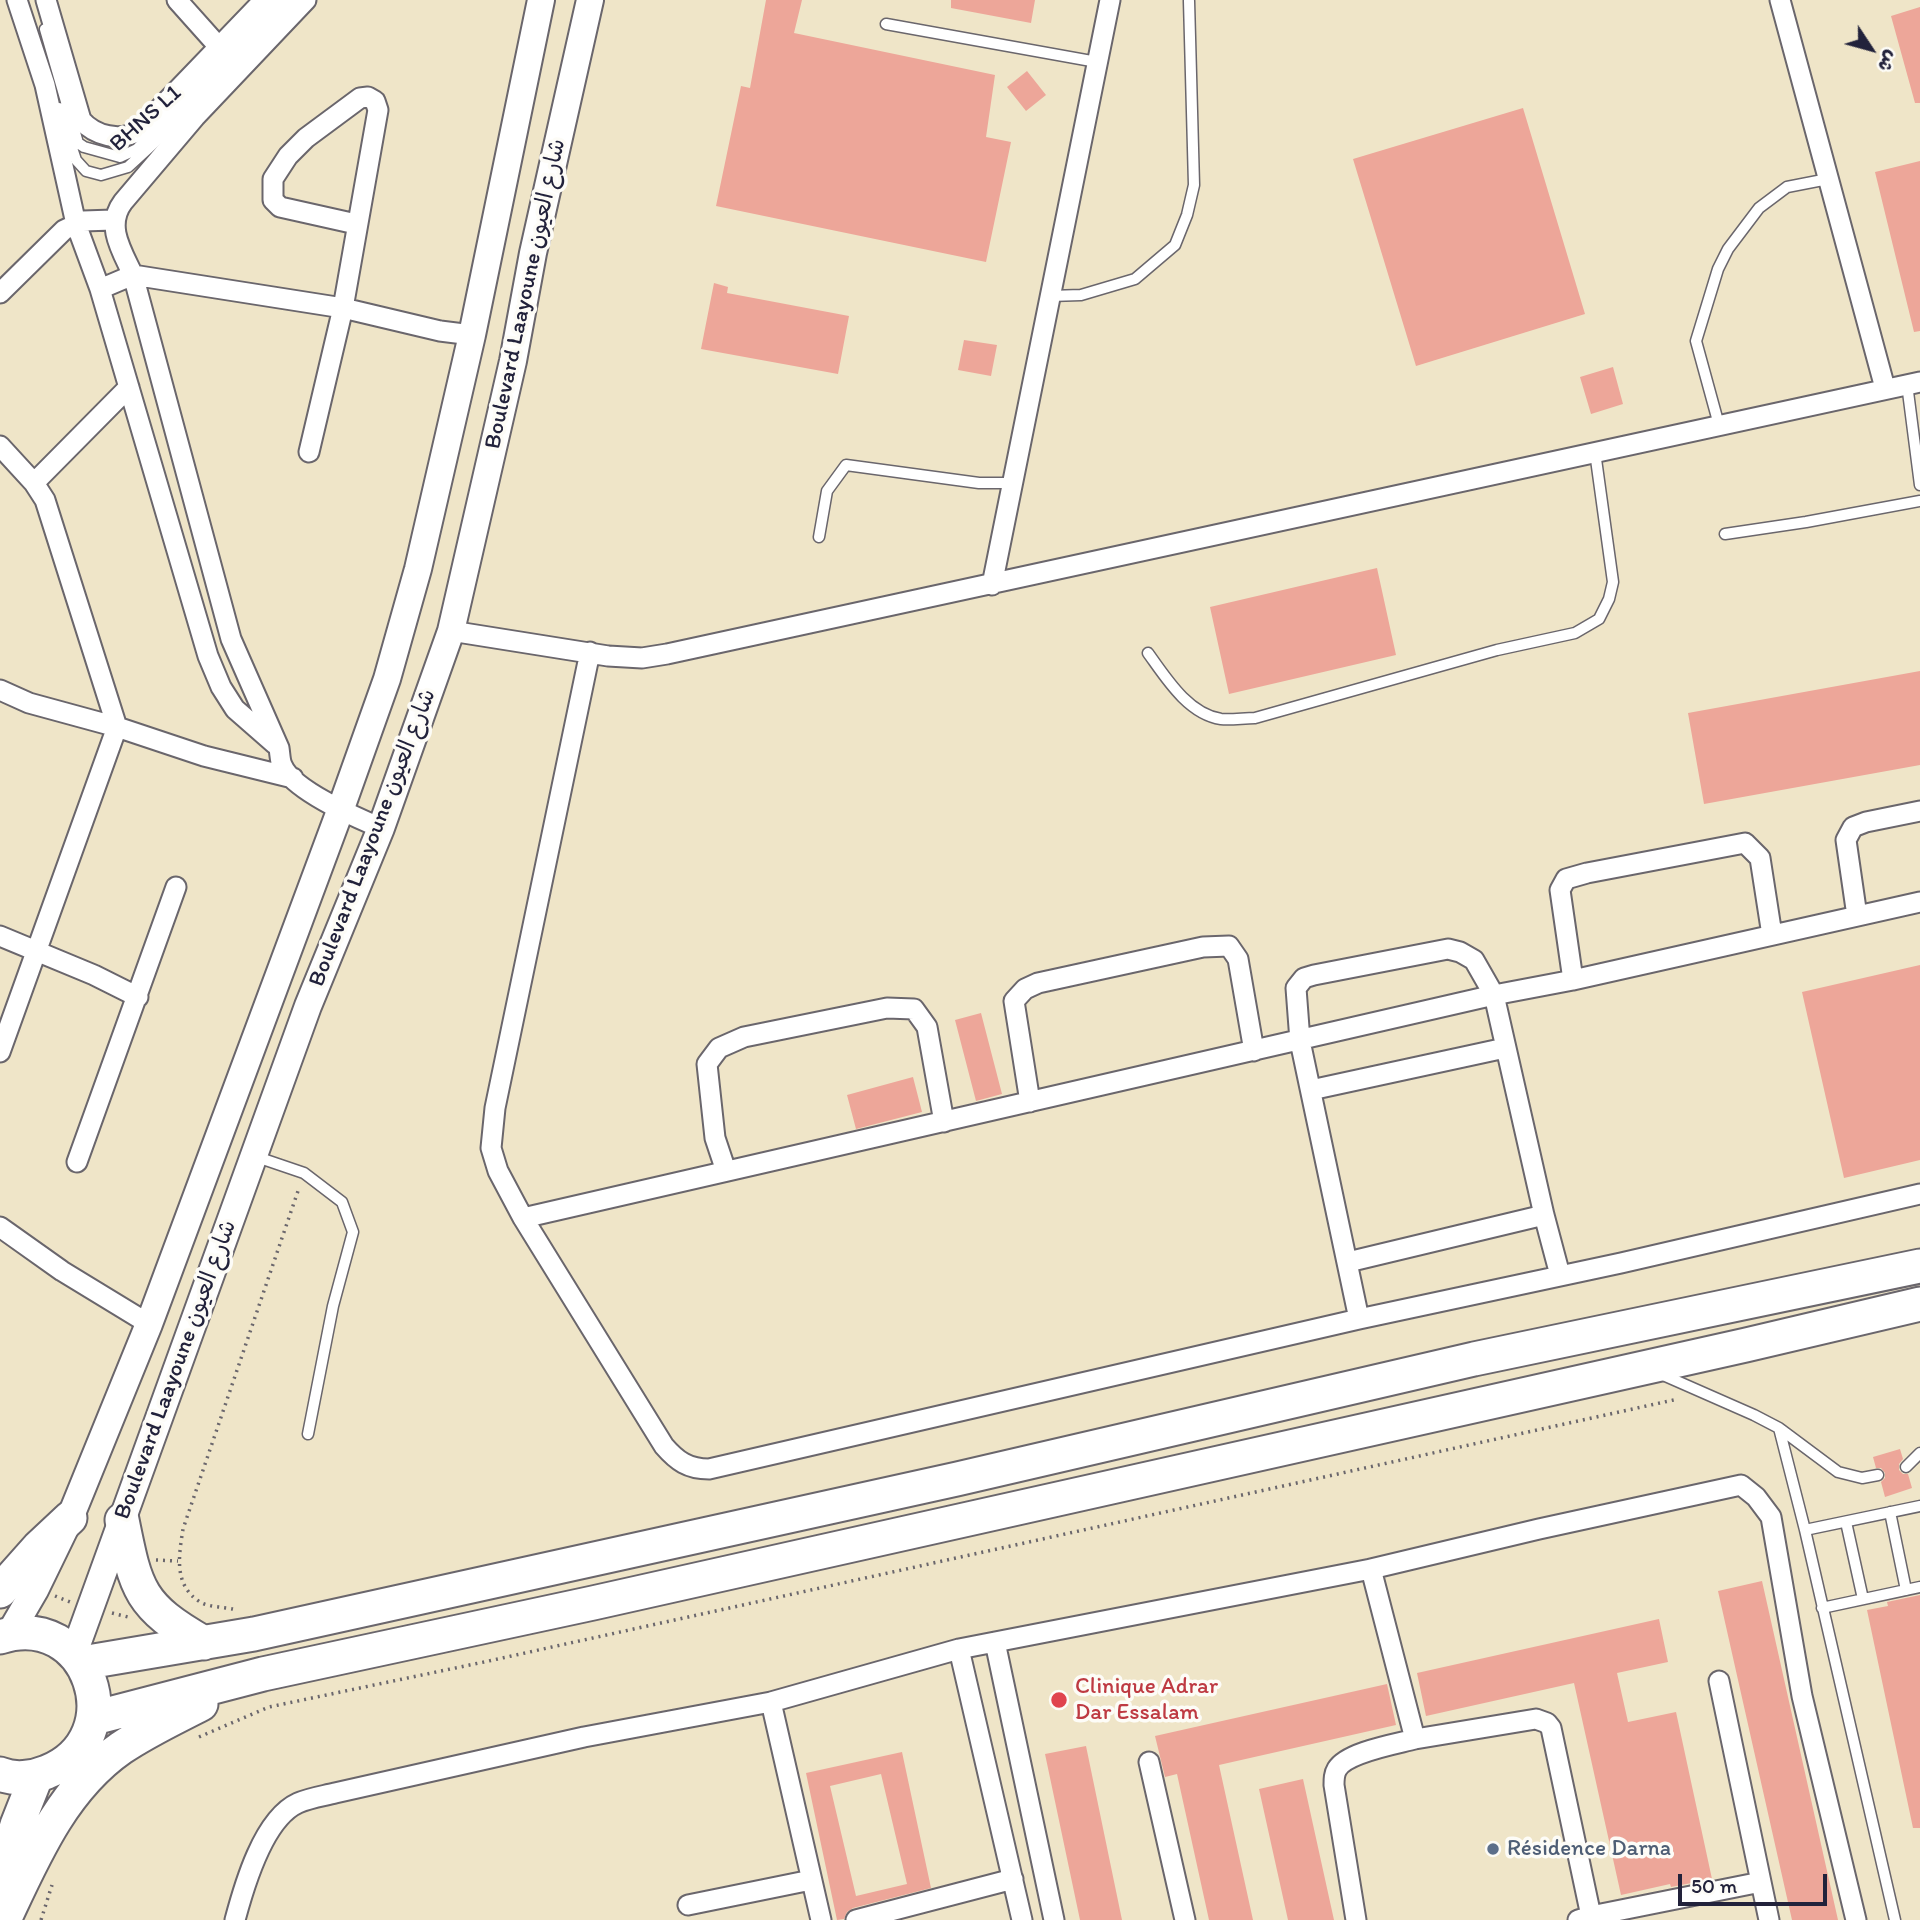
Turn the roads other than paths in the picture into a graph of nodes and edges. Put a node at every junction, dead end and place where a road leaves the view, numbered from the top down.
1 (17, 0) edge
2 (26, 0) edge
3 (36, 0) edge
4 (46, 0) edge
5 (177, 0) edge
6 (264, 0) edge
7 (279, 0) edge
8 (290, 0) edge
9 (306, 0) edge
10 (541, 0) edge
11 (590, 0) edge
12 (1110, 0) edge
13 (1780, 0) edge
14 (1189, 1) edge
15 (886, 24) dead end
16 (219, 47) junction
17 (1097, 62) junction
18 (1828, 179) junction
19 (113, 220) junction
20 (356, 223) junction
21 (76, 224) junction
22 (133, 275) junction
23 (100, 289) junction
24 (0, 293) edge
25 (1050, 296) junction
26 (343, 309) junction
27 (472, 335) junction
28 (1914, 383) edge
29 (129, 387) junction
30 (1885, 388) junction
31 (1719, 425) junction
32 (0, 446) edge
33 (309, 452) dead end
34 (1595, 452) junction
35 (34, 483) junction
36 (1013, 483) junction
37 (1920, 485) edge
38 (1920, 500) edge
39 (1725, 534) dead end
40 (819, 537) dead end
41 (992, 585) junction
42 (452, 631) junction
43 (590, 653) junction
44 (1148, 653) dead end
45 (0, 690) edge
46 (117, 727) junction
47 (279, 748) junction
48 (293, 778) junction
49 (340, 811) junction
50 (1920, 811) edge
51 (382, 828) junction
52 (176, 887) dead end
53 (1920, 902) edge
54 (1857, 916) junction
55 (1772, 935) junction
56 (0, 936) edge
57 (38, 951) junction
58 (1573, 980) junction
59 (1494, 995) junction
60 (138, 997) junction
61 (1300, 1041) junction
62 (1505, 1048) junction
63 (1254, 1051) junction
64 (0, 1052) edge
65 (1311, 1090) junction
66 (1030, 1102) junction
67 (944, 1122) junction
68 (254, 1156) junction
69 (77, 1162) dead end
70 (726, 1171) junction
71 (1920, 1194) edge
72 (1544, 1214) junction
73 (523, 1217) junction
74 (0, 1227) edge
75 (1348, 1262) junction
76 (1920, 1266) edge
77 (1560, 1275) junction
78 (1920, 1304) edge
79 (1359, 1319) junction
80 (149, 1324) junction
81 (1643, 1367) junction
82 (1779, 1428) junction
83 (308, 1434) dead end
84 (1920, 1453) edge
85 (1906, 1467) dead end
86 (1878, 1475) dead end
87 (1920, 1506) edge
88 (1889, 1513) junction
89 (70, 1518) junction
90 (122, 1520) junction
91 (1846, 1522) junction
92 (1805, 1530) junction
93 (1371, 1569) junction
94 (1920, 1587) edge
95 (1906, 1590) junction
96 (0, 1591) edge
97 (1863, 1599) junction
98 (1822, 1608) junction
99 (5, 1635) edge
100 (995, 1642) junction
101 (204, 1643) junction
102 (960, 1649) junction
103 (78, 1658) junction
104 (262, 1674) junction
105 (1719, 1681) dead end
106 (771, 1702) junction
107 (94, 1718) junction
108 (1415, 1739) junction
109 (1149, 1762) dead end
110 (0, 1774) edge
111 (36, 1777) junction
112 (1013, 1879) junction
113 (0, 1880) edge
114 (811, 1880) junction
115 (1761, 1882) junction
116 (688, 1905) dead end
117 (1585, 1918) edge
118 (4, 1920) edge
119 (235, 1920) edge
120 (821, 1920) edge
121 (856, 1920) edge
122 (1022, 1920) edge
123 (1054, 1920) edge
124 (1185, 1920) edge
125 (1356, 1920) edge
126 (1769, 1920) edge
127 (1856, 1920) edge
128 (1895, 1920) edge

1 - 21 street
2 - 8 lane, BHNS L1
3 - 7 lane, BHNS L1
4 - 16 street
5 - 16 street
6 - 16 street
9 - 19 street
10 - 27 street, Boulevard Laayoune شارع العيون
11 - 42 street, Boulevard Laayoune شارع العيون
12 - 17 street
13 - 18 street
14 - 25 lane
15 - 17 lane
17 - 25 street
18 - 30 street
18 - 31 lane
19 - 21 street
19 - 22 street
20 - 20 street
20 - 26 street
21 - 23 street
21 - 24 street
22 - 23 street
22 - 26 street
22 - 47 street
23 - 29 street
25 - 36 street
26 - 27 street
26 - 33 street
27 - 49 street, Boulevard Laayoune شارع العيون
28 - 30 street
28 - 37 lane
29 - 35 street
29 - 47 street
30 - 31 street
31 - 34 street
32 - 35 street
34 - 41 street
34 - 44 lane
35 - 46 street
36 - 40 lane
36 - 41 street
38 - 39 lane
41 - 43 street
42 - 43 street
42 - 51 street, Boulevard Laayoune شارع العيون
43 - 73 street
45 - 46 street
46 - 48 street
46 - 57 street
47 - 48 street
48 - 49 street
49 - 51 street
49 - 80 street, Boulevard Laayoune شارع العيون
50 - 54 street
51 - 68 street, Boulevard Laayoune شارع العيون
52 - 60 street
53 - 54 street
54 - 55 street
55 - 58 street
55 - 58 street
56 - 57 street
57 - 60 street
57 - 64 street
58 - 59 street
59 - 61 street
59 - 61 street
59 - 62 street
60 - 69 street
61 - 63 street
61 - 65 street
62 - 65 street
62 - 72 street
63 - 66 street
63 - 66 street
65 - 75 street
66 - 67 street
67 - 70 street
67 - 70 street
68 - 83 lane
68 - 90 street, Boulevard Laayoune شارع العيون
70 - 73 street
71 - 77 street
72 - 75 street
72 - 77 street
73 - 79 street
74 - 80 street
75 - 79 street
76 - 101 highway
77 - 79 street
78 - 81 highway
80 - 89 street, Boulevard Laayoune شارع العيون
81 - 82 lane
81 - 104 highway
82 - 86 lane
82 - 92 lane
84 - 85 lane
87 - 88 lane
88 - 91 lane
88 - 95 lane
89 - 96 highway
89 - 99 street, Boulevard Laayoune شارع العيون
90 - 101 highway
90 - 103 street, Boulevard Laayoune شارع العيون
91 - 92 lane
91 - 97 lane
92 - 98 lane
93 - 100 street
93 - 108 street
93 - 127 street
94 - 95 lane
95 - 97 lane
97 - 98 lane
98 - 128 lane
99 - 103 highway
100 - 102 street
100 - 123 street
101 - 103 highway
102 - 106 street
102 - 112 street
103 - 107 highway
104 - 107 highway
104 - 118 highway
105 - 115 street
106 - 114 street
106 - 119 street
107 - 111 highway
108 - 117 street
108 - 125 street
109 - 124 street
110 - 111 highway
111 - 113 highway
112 - 121 street
112 - 122 street
114 - 116 street
114 - 120 street
115 - 117 street
115 - 126 street

